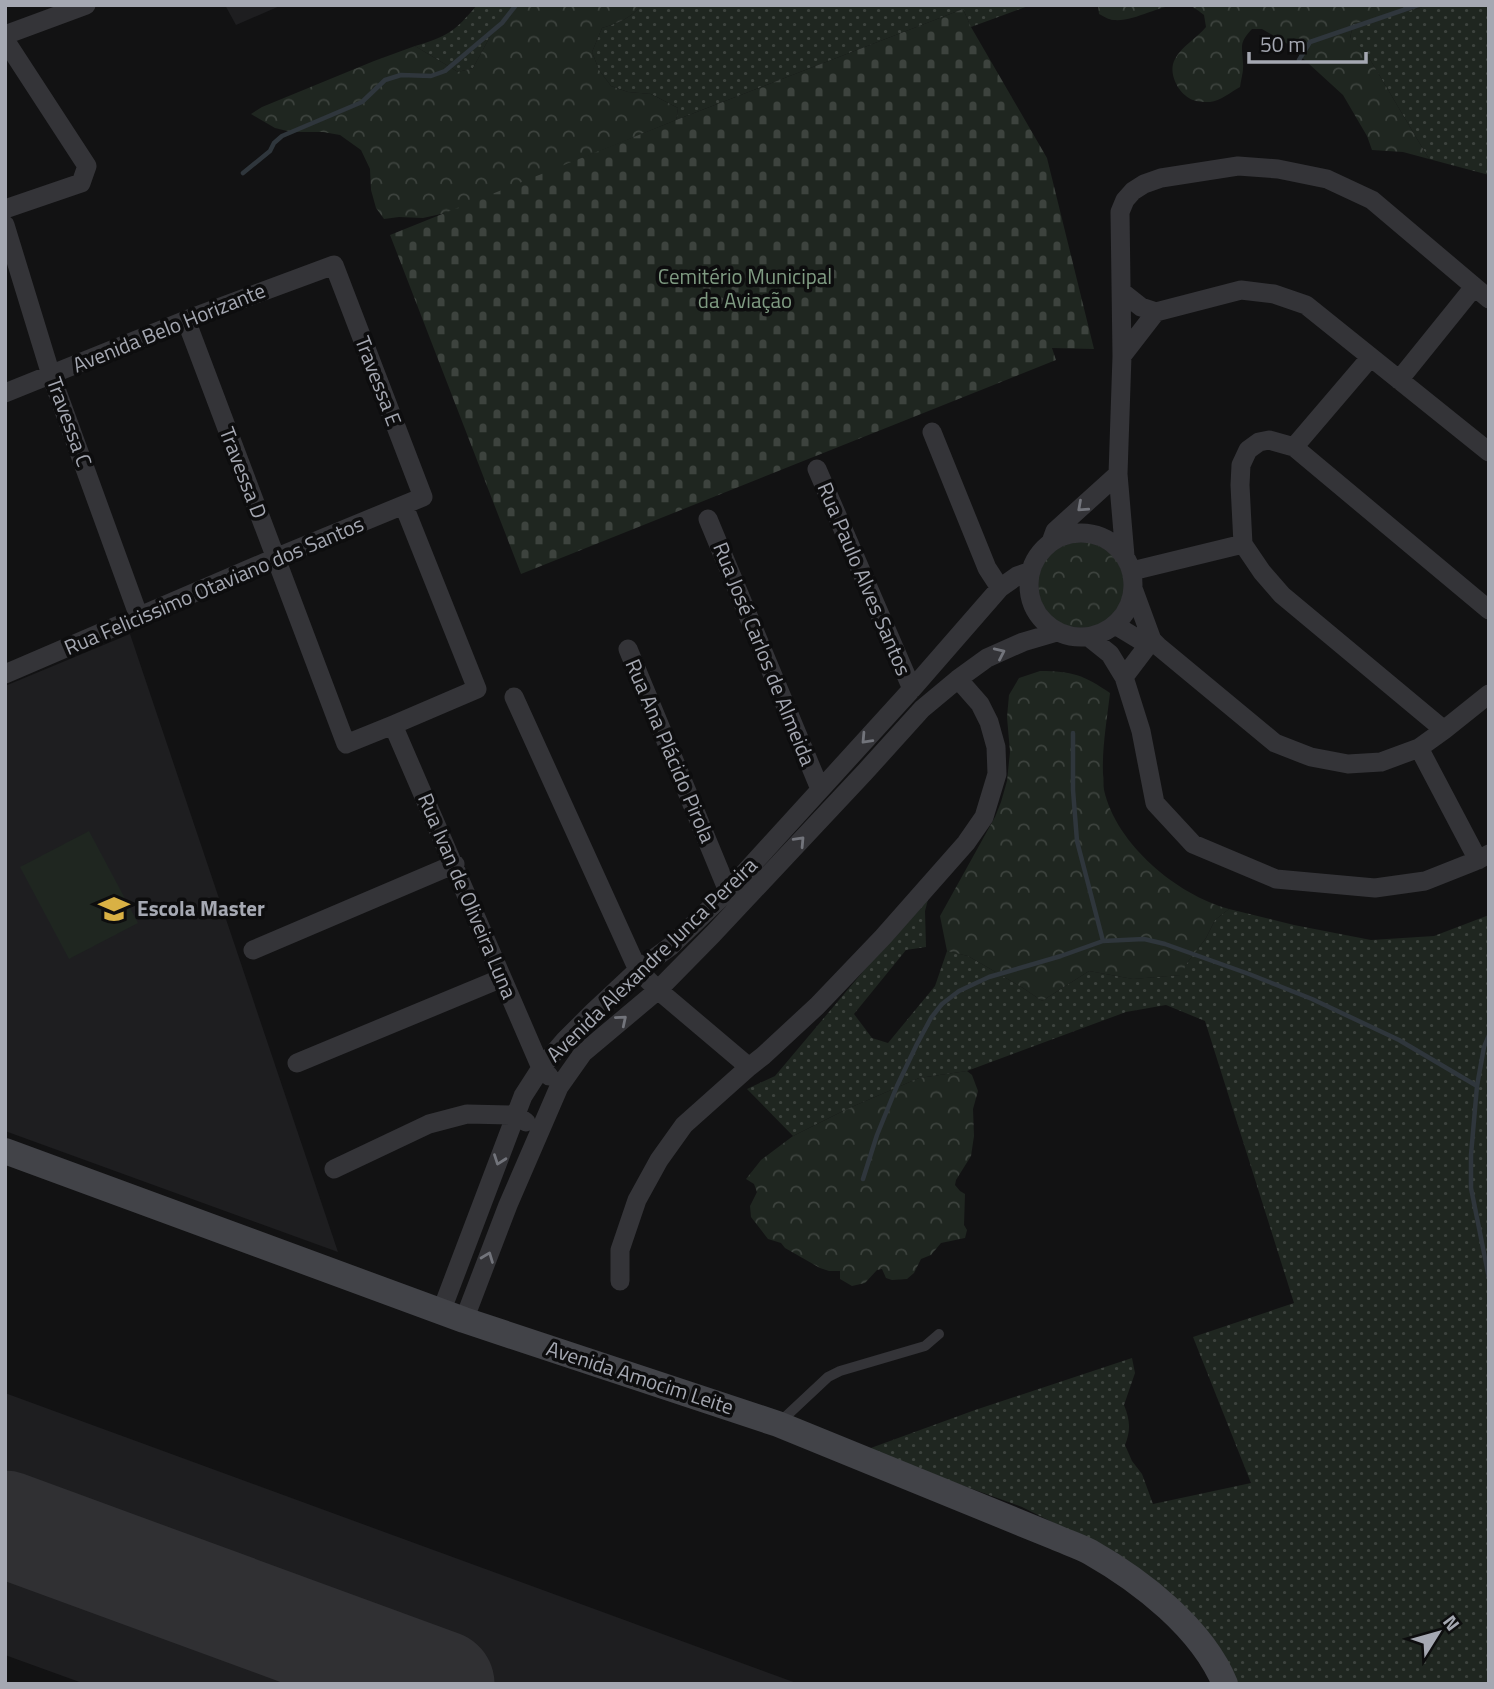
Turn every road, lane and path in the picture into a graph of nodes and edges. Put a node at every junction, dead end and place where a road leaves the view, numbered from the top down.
1 (86, 5) edge
2 (5, 38) edge
3 (5, 209) edge
4 (5, 225) edge
5 (334, 265) joint
6 (1122, 292) junction
7 (1481, 293) edge
8 (1156, 312) junction
9 (186, 320) junction
10 (1122, 356) junction
11 (1370, 358) junction
12 (51, 375) junction
13 (1399, 380) junction
14 (5, 393) edge
15 (932, 432) dead end
16 (1294, 447) junction
17 (1489, 452) edge
18 (817, 469) dead end
19 (1118, 474) junction
20 (423, 497) joint
21 (404, 506) junction
22 (708, 519) dead end
23 (1051, 542) junction
24 (1243, 544) junction
25 (275, 558) junction
26 (1031, 571) junction
27 (1130, 573) junction
28 (1000, 588) junction
29 (1489, 610) edge
30 (139, 617) junction
31 (1115, 625) junction
32 (1057, 632) junction
33 (1090, 638) junction
34 (1150, 643) junction
35 (628, 649) dead end
36 (6, 670) edge
37 (1124, 677) junction
38 (958, 679) junction
39 (912, 689) junction
40 (1489, 694) edge
41 (514, 697) dead end
42 (393, 725) junction
43 (1444, 730) junction
44 (1419, 748) junction
45 (820, 789) junction
46 (1483, 857) edge
47 (454, 864) junction
48 (729, 891) junction
49 (253, 950) dead end
50 (638, 970) junction
51 (502, 978) junction
52 (658, 990) junction
53 (297, 1063) dead end
54 (749, 1067) junction
55 (541, 1068) junction
56 (559, 1087) junction
57 (516, 1115) junction
58 (540, 1130) junction
59 (5, 1151) edge
60 (334, 1169) dead end
61 (620, 1281) dead end
62 (453, 1316) junction
63 (939, 1334) dead end
64 (778, 1424) junction
65 (1225, 1684) edge

1 - 2 street
2 - 3 street
4 - 12 street, Travessa C
5 - 9 street, Avenida Belo Horizante
5 - 20 street, Travessa E
6 - 7 street
6 - 8 street
6 - 10 street
7 - 13 street
8 - 10 street
8 - 11 street
9 - 12 street, Avenida Belo Horizante
9 - 25 street, Travessa D
10 - 19 street
11 - 13 street
11 - 16 street
12 - 14 street, Avenida Belo Horizante
12 - 30 street, Travessa C
13 - 17 street
15 - 28 street
16 - 24 street
16 - 29 street
18 - 39 street, Rua Paulo Alves Santos
19 -> 23 street
19 - 27 street
20 - 21 street, Rua Felicissimo Otaviano dos Santos
21 - 25 street, Rua Felicissimo Otaviano dos Santos
21 - 42 street
22 - 45 street, Rua José Carlos de Almeida
23 - 26 street
23 - 27 street
24 - 27 street
24 - 43 street
25 - 30 street, Rua Felicissimo Otaviano dos Santos
25 - 42 street, Travessa D
26 - 28 street, Avenida Alexandre Junca Pereira
26 - 32 street
27 - 31 street
27 - 34 street
28 - 39 street, Avenida Alexandre Junca Pereira
30 - 36 street, Rua Felicissimo Otaviano dos Santos
31 - 33 street
31 - 34 street
32 - 33 street
38 -> 32 street, Avenida Alexandre Junca Pereira
33 - 37 street
34 - 37 street
34 - 44 street
35 - 48 street, Rua Ana Plácido Pirola
37 - 46 street
52 -> 38 street, Avenida Alexandre Junca Pereira
38 - 54 street
39 -> 45 street, Avenida Alexandre Junca Pereira
40 - 43 street
41 - 50 street
42 - 47 street, Rua Ivan de Oliveira Luna
43 - 44 street
44 - 46 street
45 - 48 street, Avenida Alexandre Junca Pereira
47 - 49 street
47 - 51 street, Rua Ivan de Oliveira Luna
48 - 50 street, Avenida Alexandre Junca Pereira
50 - 52 street
50 - 55 street, Avenida Alexandre Junca Pereira
51 - 53 street
51 - 55 street, Rua Ivan de Oliveira Luna
52 - 54 street
56 -> 52 street, Avenida Alexandre Junca Pereira
54 - 61 street
55 - 56 street
55 - 57 street, Avenida Alexandre Junca Pereira
56 - 58 street, Avenida Alexandre Junca Pereira
57 - 58 street
57 - 60 street
57 -> 62 street, Avenida Alexandre Junca Pereira
62 -> 58 street, Avenida Alexandre Junca Pereira
59 - 62 street, Avenida Amocim Leite
62 - 64 street, Avenida Amocim Leite
63 - 64 lane
64 - 65 street, Avenida Amocim Leite

